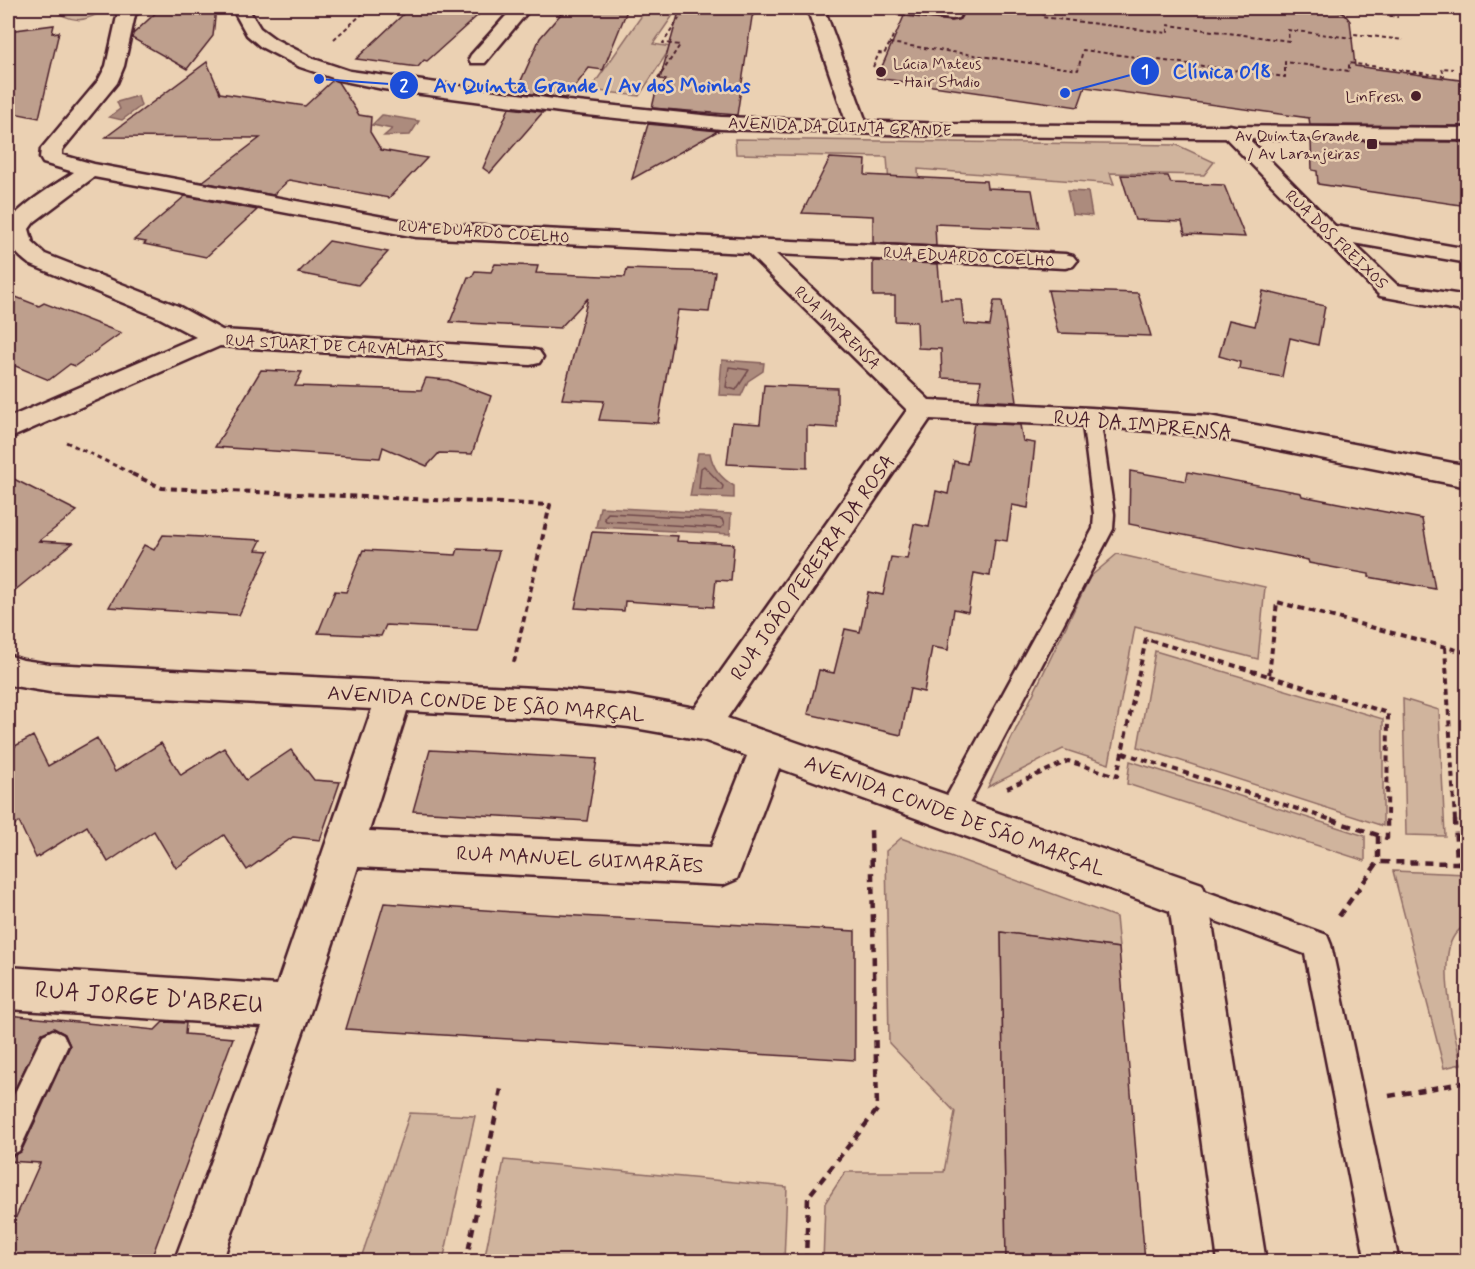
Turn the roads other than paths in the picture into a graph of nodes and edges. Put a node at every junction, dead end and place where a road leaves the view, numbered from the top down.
1 (135, 8) edge
2 (240, 8) edge
3 (522, 8) edge
4 (815, 8) edge
5 (901, 8) edge
6 (952, 14) dead end
7 (478, 59) dead end
8 (858, 127) junction
9 (1230, 131) junction
10 (1467, 134) edge
11 (90, 170) junction
12 (1328, 232) junction
13 (753, 246) junction
14 (1467, 256) edge
15 (1065, 261) dead end
16 (1467, 304) edge
17 (217, 338) junction
18 (530, 357) dead end
19 (922, 409) junction
20 (1091, 417) junction
21 (16, 425) edge
22 (1467, 477) edge
23 (8, 669) edge
24 (394, 696) junction
25 (703, 725) junction
26 (768, 748) junction
27 (951, 813) junction
28 (346, 848) junction
29 (1188, 898) junction
30 (8, 988) edge
31 (291, 1007) junction
32 (53, 1045) dead end
33 (8, 1140) edge
34 (198, 1262) edge
35 (1242, 1262) edge
36 (1383, 1262) edge

1 - 11 street, RUA EDUARDO COELHO
2 - 8 street, AVENIDA DA QUINTA GRANDE
3 - 7 street
4 - 8 street
5 - 6 street
8 - 9 street, AVENIDA DA QUINTA GRANDE
9 - 10 street, AVENIDA DA QUINTA GRANDE
9 - 12 street, RUA DOS FREIXOS
11 - 13 street, RUA EDUARDO COELHO
11 - 17 street, RUA STUART DE CARVALHAIS
12 - 14 street
12 - 16 street, RUA DOS FREIXOS
13 - 15 street, RUA EDUARDO COELHO
13 - 19 street, RUA IMPRENSA
17 - 18 street, RUA STUART DE CARVALHAIS
17 - 21 street
19 - 20 street, RUA DA IMPRENSA
19 - 25 street, RUA JOÃO PEREIRA DA ROSA
20 - 22 street, RUA DA IMPRENSA
20 - 27 lane
23 - 24 street, AVENIDA CONDE DE SÃO MARÇAL
24 - 25 street, AVENIDA CONDE DE SÃO MARÇAL
24 - 28 street
25 - 26 street, AVENIDA CONDE DE SÃO MARÇAL
26 - 27 street, AVENIDA CONDE DE SÃO MARÇAL
26 - 28 street, RUA MANUEL GUIMARÃES
27 - 29 street, AVENIDA CONDE DE SÃO MARÇAL
28 - 31 street
29 - 35 street
29 - 36 lane
30 - 31 street, RUA JORGE D'ABREU
31 - 34 street
32 - 33 lane

